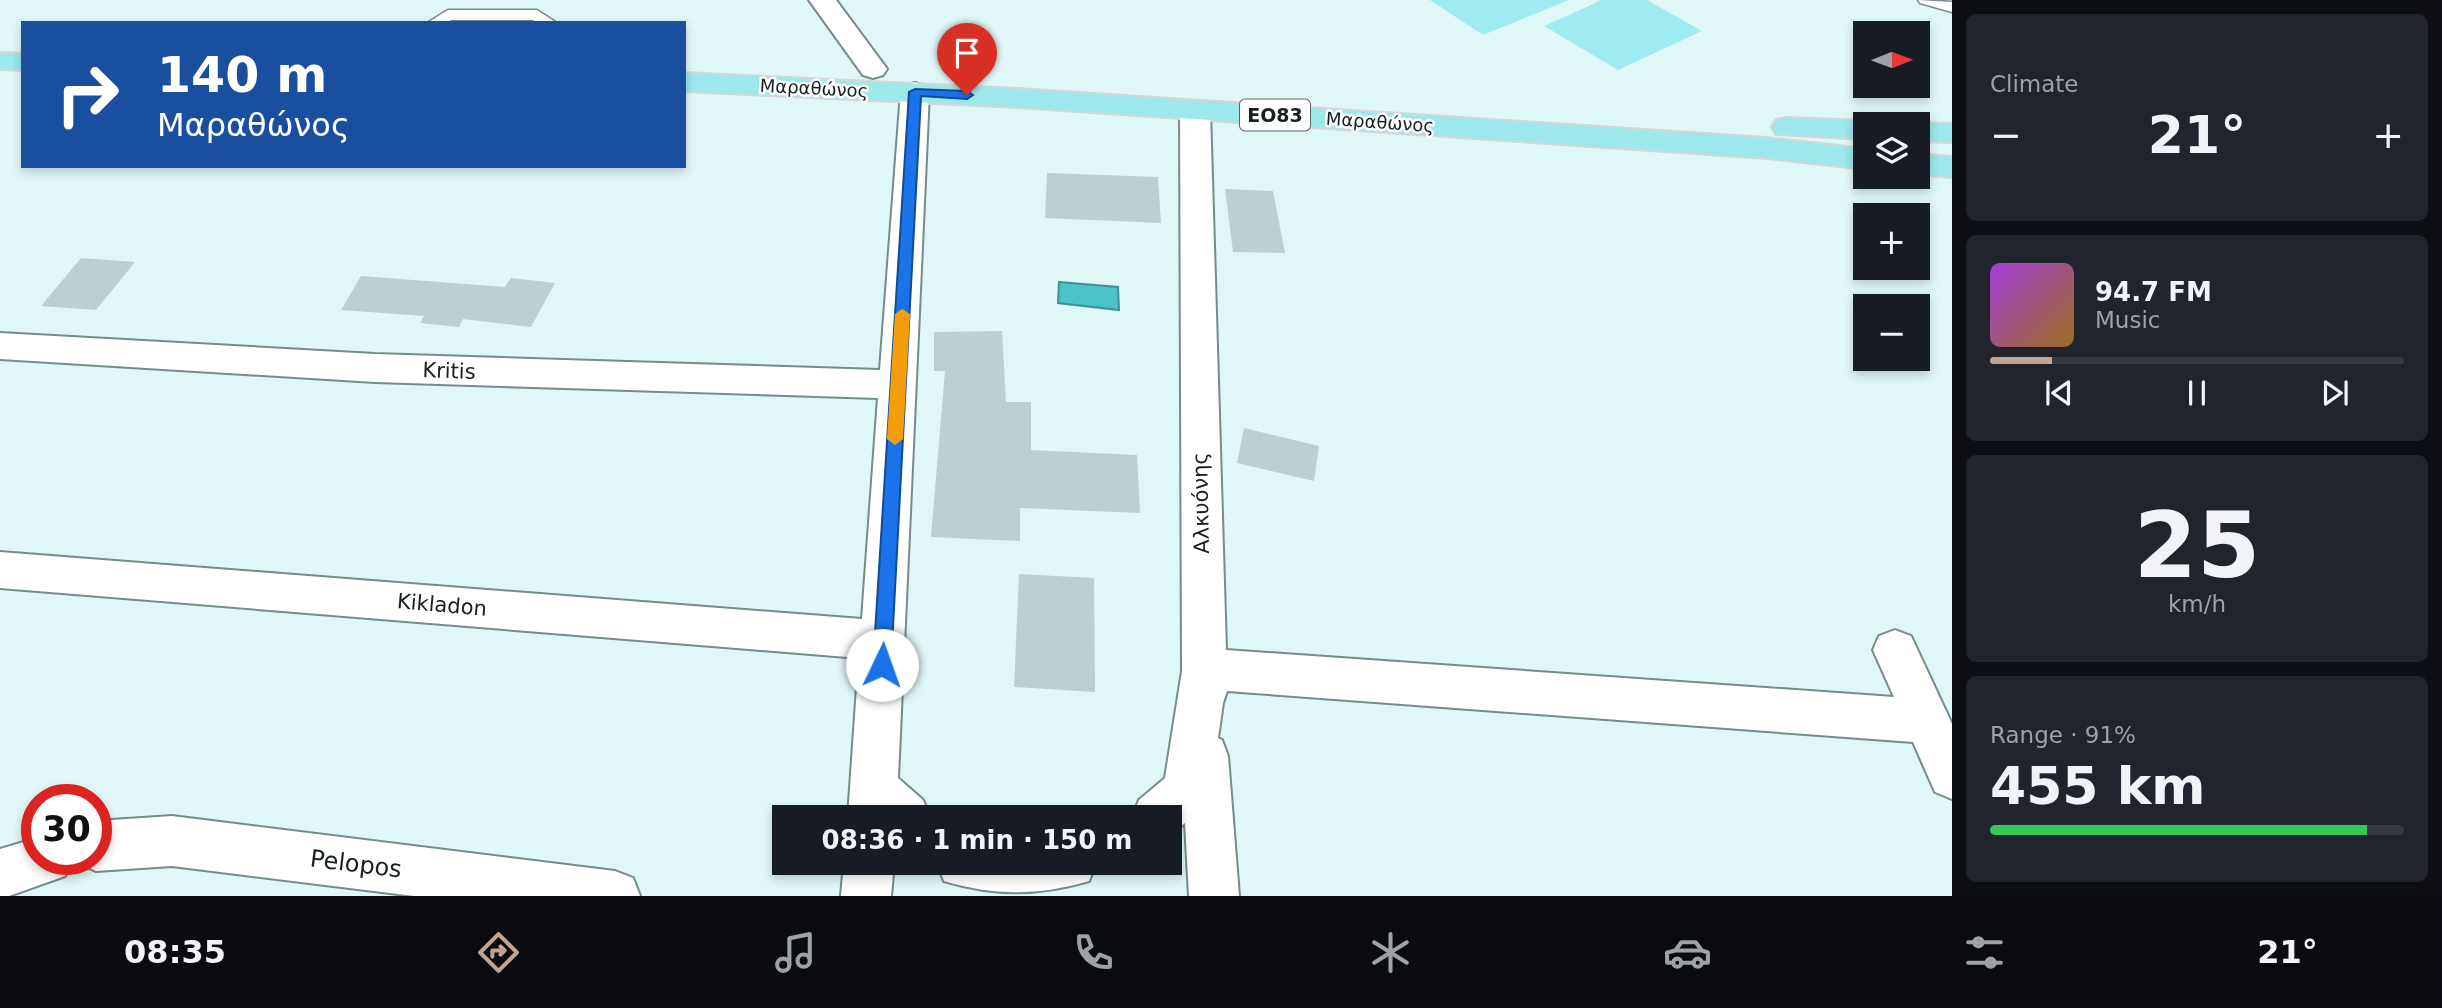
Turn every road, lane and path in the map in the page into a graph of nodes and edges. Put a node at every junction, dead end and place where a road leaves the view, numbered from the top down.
1 (822, 0) edge
2 (1926, 0) edge
3 (1952, 7) edge
4 (438, 21) edge
5 (546, 21) edge
6 (0, 41) edge
7 (21, 41) edge
8 (0, 61) edge
9 (686, 61) edge
10 (21, 62) edge
11 (873, 69) junction
12 (686, 82) edge
13 (915, 92) junction
14 (1195, 110) junction
15 (1853, 129) edge
16 (1930, 133) edge
17 (1952, 134) edge
18 (1853, 158) edge
19 (1930, 165) edge
20 (1952, 167) edge
21 (0, 346) edge
22 (898, 385) junction
23 (0, 570) edge
24 (883, 640) junction
25 (1895, 650) dead end
26 (1205, 668) junction
27 (1925, 721) junction
28 (1952, 776) edge
29 (884, 805) edge
30 (1170, 805) edge
31 (112, 845) edge
32 (21, 867) edge
33 (0, 874) edge
34 (868, 875) edge
35 (615, 896) edge
36 (866, 896) edge
37 (1214, 896) edge

1 - 11 street
2 - 3 lane
4 - 5 lane
6 - 7 main road
8 - 10 main road
9 - 11 main road, Μαραθώνος / ΕΟ83
11 - 15 main road, Μαραθώνος / ΕΟ83
12 - 13 main road, Μαραθώνος / ΕΟ83
13 - 14 main road, Μαραθώνος / ΕΟ83
13 - 22 street
14 - 18 main road, Μαραθώνος / ΕΟ83
14 - 26 street, Αλκυόνης
16 - 17 main road
19 - 20 main road
21 - 22 street, Kritis
22 - 24 street
23 - 24 street, Kikladon
24 - 29 street
25 - 27 street
26 - 27 street
26 - 30 street
26 - 37 street, Αλκυόνης
27 - 28 street
31 - 35 street, Pelopos
32 - 33 street
34 - 36 street

